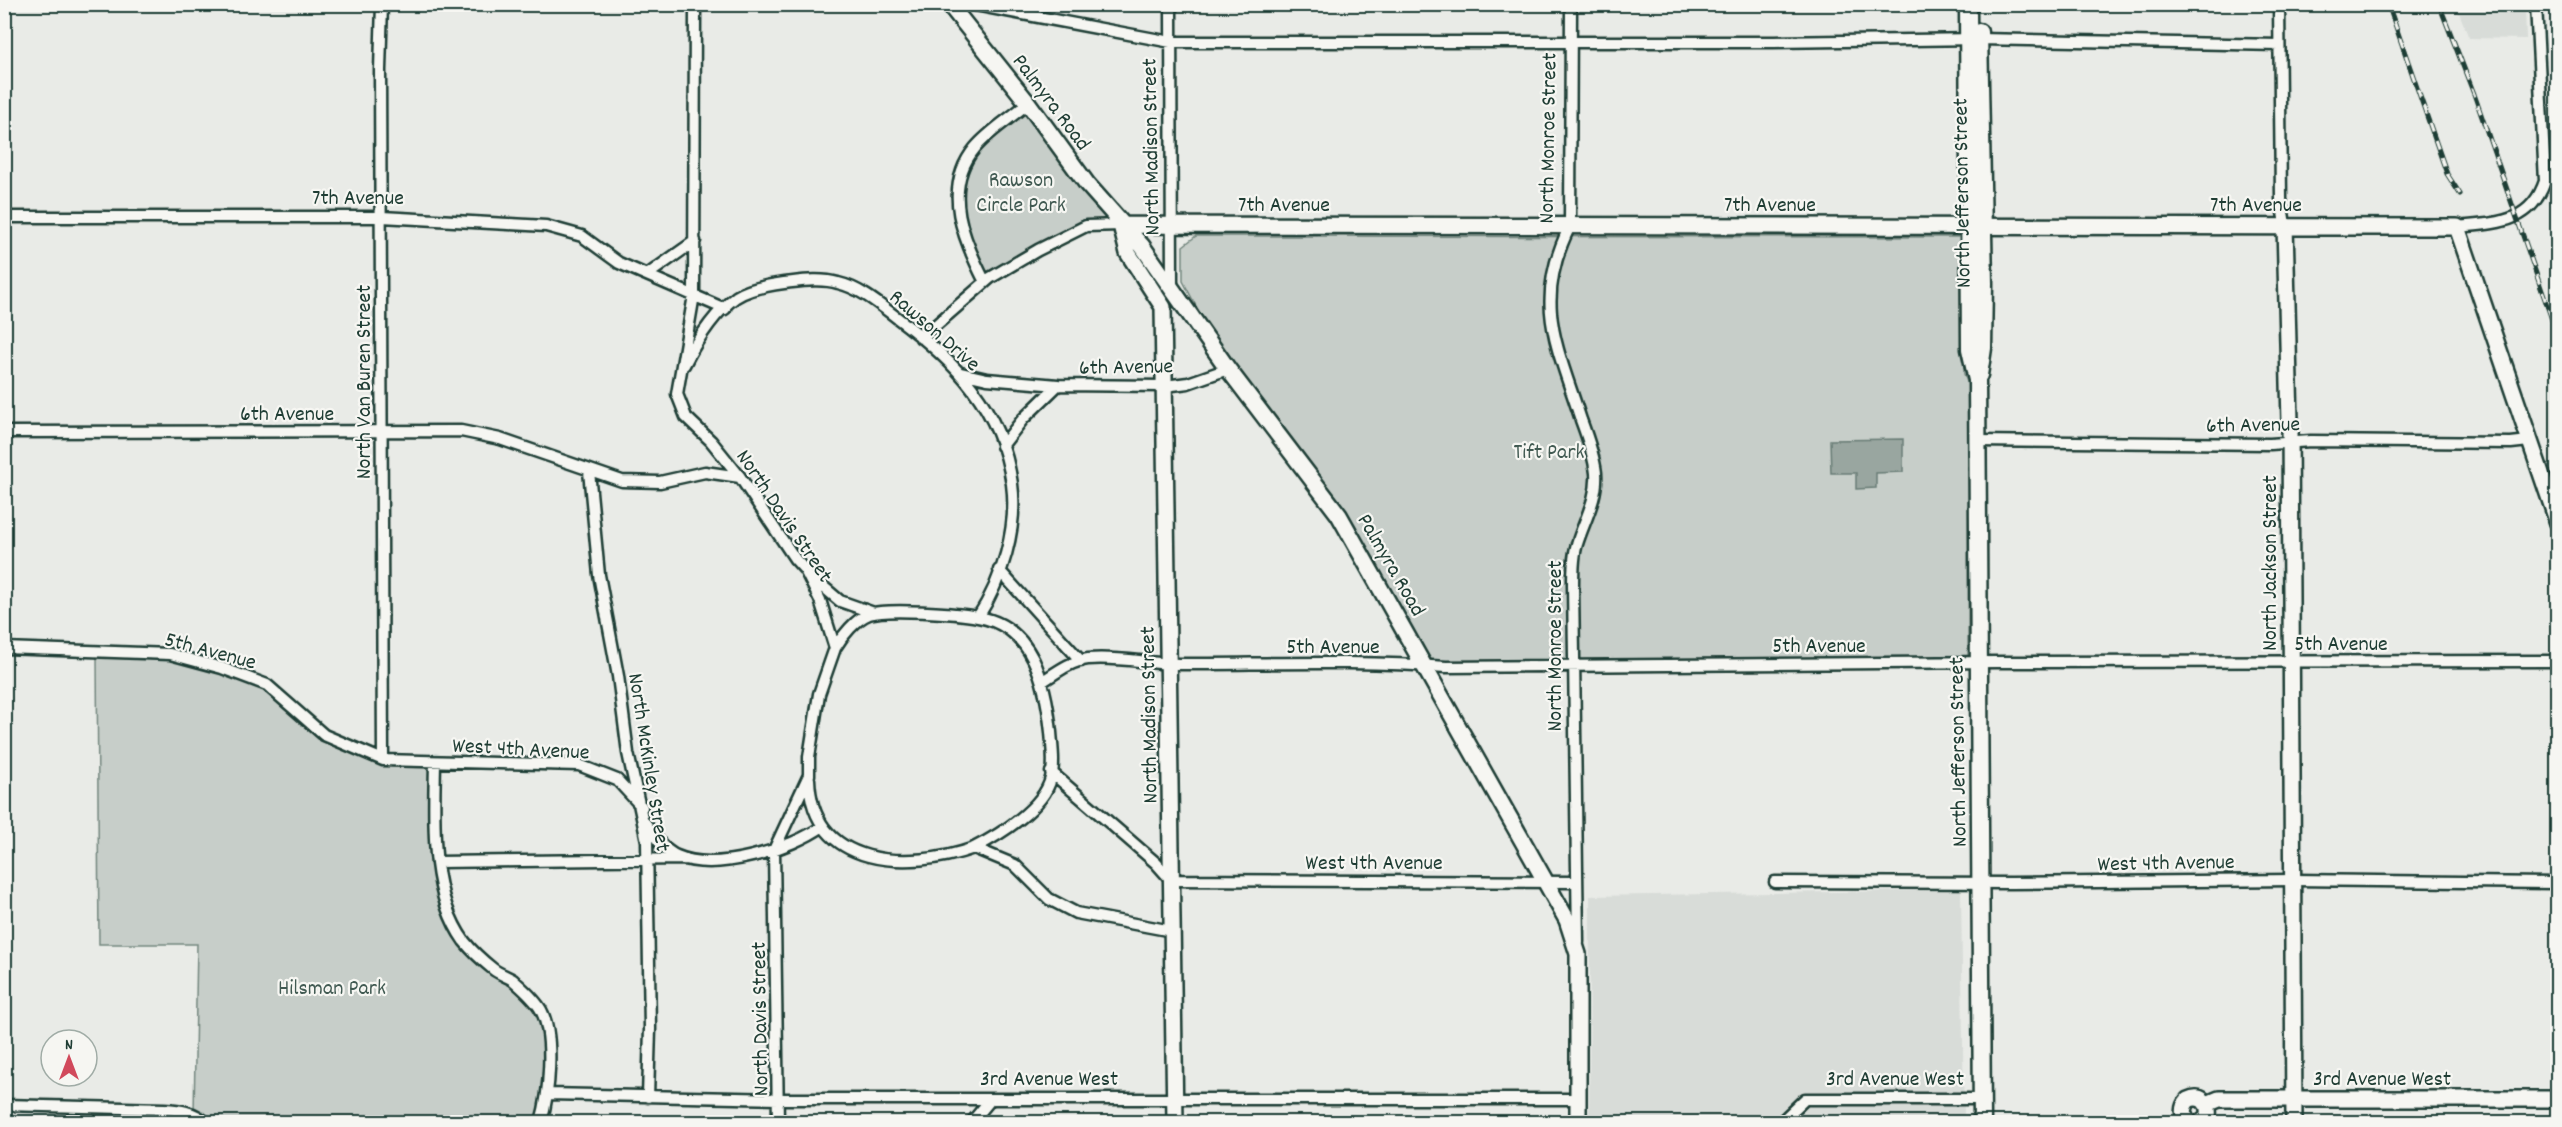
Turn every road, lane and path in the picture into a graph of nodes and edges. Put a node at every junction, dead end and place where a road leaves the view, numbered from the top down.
1 (382, 4) edge
2 (695, 4) edge
3 (949, 4) edge
4 (969, 4) edge
5 (1170, 4) edge
6 (1571, 4) edge
7 (1968, 4) edge
8 (1980, 4) edge
9 (2279, 4) edge
10 (2536, 4) edge
11 (1974, 39) junction
12 (1571, 41) junction
13 (1171, 42) junction
14 (2279, 45) junction
15 (1028, 103) junction
16 (4, 217) edge
17 (382, 217) junction
18 (1121, 225) junction
19 (1976, 225) junction
20 (2285, 225) junction
21 (1173, 226) junction
22 (1570, 226) junction
23 (2457, 226) junction
24 (695, 241) junction
25 (647, 275) junction
26 (986, 282) junction
27 (1172, 289) junction
28 (694, 295) junction
29 (1163, 307) joint
30 (725, 309) junction
31 (921, 338) junction
32 (1228, 369) junction
33 (961, 373) junction
34 (679, 375) junction
35 (1058, 385) junction
36 (1165, 386) junction
37 (381, 431) junction
38 (4, 432) edge
39 (1977, 441) junction
40 (2529, 441) junction
41 (2289, 442) junction
42 (1002, 446) junction
43 (589, 471) junction
44 (740, 477) junction
45 (2558, 523) edge
46 (805, 570) junction
47 (999, 570) junction
48 (874, 614) junction
49 (978, 617) junction
50 (4, 648) edge
51 (835, 648) junction
52 (1081, 661) junction
53 (2558, 661) edge
54 (2291, 662) junction
55 (1168, 664) junction
56 (1575, 664) junction
57 (1977, 664) junction
58 (1424, 665) junction
59 (1043, 681) junction
60 (384, 760) junction
61 (435, 762) junction
62 (1052, 772) junction
63 (809, 775) junction
64 (642, 807) junction
65 (644, 821) junction
66 (823, 826) junction
67 (974, 848) junction
68 (774, 850) junction
69 (686, 859) junction
70 (647, 861) junction
71 (438, 862) junction
72 (1172, 880) junction
73 (2293, 880) junction
74 (1544, 881) junction
75 (1576, 882) junction
76 (1775, 882) dead end
77 (1980, 883) junction
78 (2558, 883) edge
79 (1172, 931) junction
80 (1578, 954) junction
81 (548, 1094) junction
82 (648, 1097) junction
83 (778, 1099) junction
84 (991, 1099) junction
85 (1175, 1099) junction
86 (2294, 1099) junction
87 (2558, 1099) edge
88 (1578, 1100) junction
89 (1982, 1100) junction
90 (2207, 1104) junction
91 (4, 1105) edge
92 (204, 1122) edge
93 (541, 1122) edge
94 (778, 1122) edge
95 (972, 1122) edge
96 (1175, 1122) edge
97 (1578, 1122) edge
98 (1782, 1122) edge
99 (1982, 1122) edge
100 (2190, 1122) edge
101 (2201, 1122) edge
102 (2294, 1122) edge

1 - 17 street, North Van Buren Street
2 - 24 street, North Davis Street
3 - 15 street, Palmyra Road
4 - 13 street
5 - 13 street, North Madison Street
6 - 12 street, North Monroe Street
7 - 11 main road, North Jefferson Street
8 - 11 main road, North Jefferson Street
9 - 14 street, North Jackson Street
10 - 23 street, 7th Avenue
11 - 12 street
11 - 14 street
11 - 19 main road, North Jefferson Street
12 - 13 street
12 - 22 street, North Monroe Street
13 - 21 street, North Madison Street
14 - 20 street, North Jackson Street
15 - 18 street, Palmyra Road
15 - 26 street
16 - 17 street, 7th Avenue
17 - 25 street, 7th Avenue
17 - 37 street, North Van Buren Street
18 - 21 street, 7th Avenue
18 - 26 street, 7th Avenue
18 - 27 street, Palmyra Road
18 - 29 street, Palmyra Road
19 - 20 street, 7th Avenue
19 - 22 street, 7th Avenue
19 - 39 main road, North Jefferson Street
20 - 23 street, 7th Avenue
20 - 41 street, North Jackson Street
21 - 22 street, 7th Avenue
21 - 27 street, North Madison Street
22 - 56 street, North Monroe Street
23 - 40 street
24 - 25 street
24 - 28 street, North Davis Street
25 - 28 street, 7th Avenue
26 - 31 street, 7th Avenue
27 - 32 street, Palmyra Road
28 - 30 street
28 - 34 street, North Davis Street
29 - 36 street, North Madison Street
30 - 31 street, Rawson Drive
30 - 34 street, Rawson Drive
31 - 33 street, Rawson Drive
32 - 36 street, 6th Avenue
32 - 58 street, Palmyra Road
33 - 35 street, 6th Avenue
33 - 42 street, Rawson Drive
34 - 44 street, North Davis Street
35 - 36 street, 6th Avenue
35 - 42 street, 6th Avenue
36 - 55 street, North Madison Street
37 - 38 street, 6th Avenue
37 - 43 street, 6th Avenue
37 - 60 street, North Van Buren Street
39 - 41 street, 6th Avenue
39 - 57 main road, North Jefferson Street
40 - 41 street, 6th Avenue
40 - 45 street
41 - 54 street, North Jackson Street
42 - 47 street, Rawson Drive
43 - 44 street, 6th Avenue
43 - 64 street, North McKinley Street
44 - 46 street, North Davis Street
46 - 48 street
46 - 51 street, North Davis Street
47 - 49 street
47 - 52 street
48 - 49 street
48 - 51 street
49 - 59 street
50 - 60 street, 5th Avenue
51 - 63 street, North Davis Street
52 - 55 street, 5th Avenue
52 - 59 street, 5th Avenue
53 - 54 street, 5th Avenue
54 - 57 street, 5th Avenue
54 - 73 street, North Jackson Street
55 - 58 street, 5th Avenue
55 - 72 street, North Madison Street
56 - 57 street, 5th Avenue
56 - 58 street, 5th Avenue
56 - 75 street, North Monroe Street
57 - 77 main road, North Jefferson Street
58 - 74 street, Palmyra Road
59 - 62 street
60 - 61 street, West 4th Avenue
61 - 64 street, West 4th Avenue
61 - 71 street
62 - 67 street
62 - 72 street
63 - 66 street
63 - 68 street, North Davis Street
64 - 65 street, North McKinley Street
65 - 69 street
65 - 70 street, North McKinley Street
66 - 67 street
66 - 68 street
67 - 79 street
68 - 69 street
68 - 83 street, North Davis Street
69 - 70 street
70 - 71 street
70 - 82 street, North McKinley Street
71 - 81 street
72 - 74 street, West 4th Avenue
72 - 79 street, North Madison Street
73 - 77 street, West 4th Avenue
73 - 78 street, West 4th Avenue
73 - 86 street, North Jackson Street
74 - 75 street, West 4th Avenue
74 - 80 street, Palmyra Road
75 - 80 street, North Monroe Street
76 - 77 street, West 4th Avenue
77 - 89 main road, North Jefferson Street
79 - 85 street, North Madison Street
80 - 88 street, North Monroe Street
81 - 82 street, 3rd Avenue West
81 - 93 street
82 - 83 street, 3rd Avenue West
83 - 84 street, 3rd Avenue West
83 - 94 street, North Davis Street
84 - 85 street, 3rd Avenue West
84 - 95 street
85 - 88 street, 3rd Avenue West
85 - 96 street, North Madison Street
86 - 87 street, 3rd Avenue West
86 - 90 street, 3rd Avenue West
86 - 102 street, North Jackson Street
88 - 97 street, North Monroe Street
89 - 98 street, 3rd Avenue West
89 - 99 main road, North Jefferson Street
90 - 100 street, 3rd Avenue West
90 - 101 street
91 - 92 street

